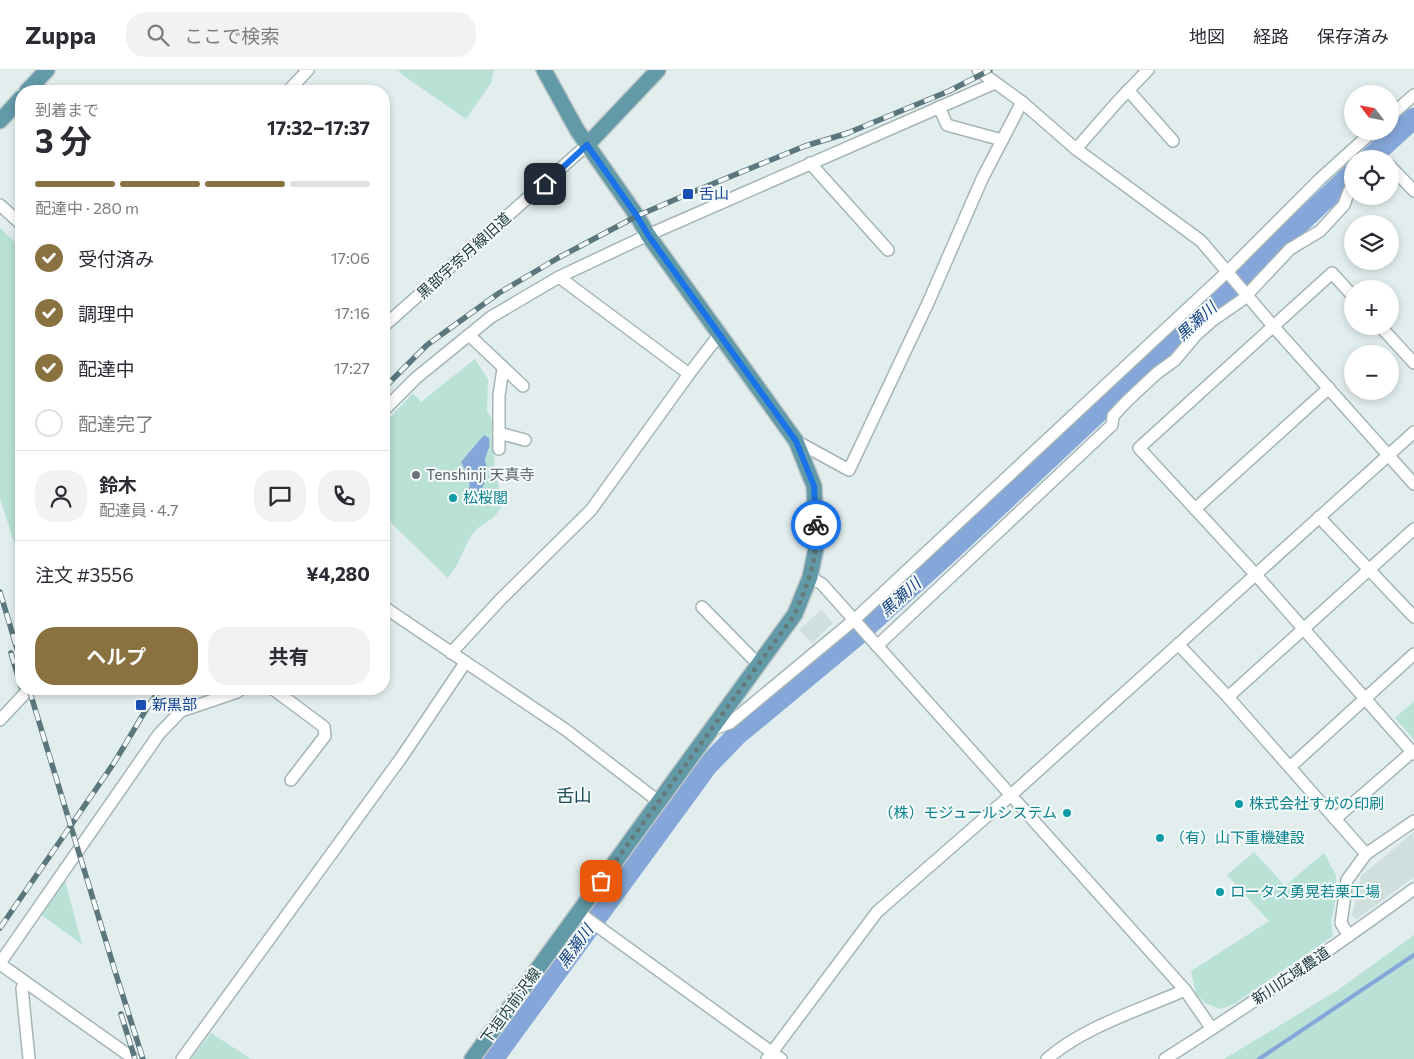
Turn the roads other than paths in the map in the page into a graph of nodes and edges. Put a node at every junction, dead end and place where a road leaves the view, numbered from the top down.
1 (47, 70) edge
2 (308, 70) edge
3 (544, 70) edge
4 (658, 70) edge
5 (978, 70) edge
6 (1148, 70) edge
7 (995, 83) junction
8 (33, 85) edge
9 (294, 85) edge
10 (1128, 90) junction
11 (1414, 95) edge
12 (1022, 102) junction
13 (15, 105) edge
14 (939, 107) junction
15 (1399, 108) edge
16 (0, 121) edge
17 (1002, 140) junction
18 (1363, 140) edge
19 (1173, 141) dead end
20 (587, 145) junction
21 (1076, 149) junction
22 (810, 163) junction
23 (1399, 175) edge
24 (1414, 190) edge
25 (0, 205) edge
26 (1344, 205) edge
27 (15, 219) edge
28 (648, 235) junction
29 (888, 250) dead end
30 (1228, 271) junction
31 (559, 277) junction
32 (1344, 286) edge
33 (1246, 292) junction
34 (390, 321) edge
35 (1273, 326) junction
36 (468, 335) junction
37 (719, 335) junction
38 (1388, 335) edge
39 (1414, 363) edge
40 (503, 369) junction
41 (689, 374) junction
42 (523, 386) dead end
43 (1329, 388) junction
44 (390, 404) edge
45 (1414, 432) edge
46 (499, 434) junction
47 (525, 440) dead end
48 (796, 441) junction
49 (499, 449) dead end
50 (1388, 456) junction
51 (1414, 484) edge
52 (1195, 509) junction
53 (1320, 518) junction
54 (1414, 529) edge
55 (1368, 569) junction
56 (1256, 575) junction
57 (810, 577) junction
58 (702, 607) dead end
59 (390, 611) edge
60 (1414, 617) edge
61 (854, 620) junction
62 (1304, 629) junction
63 (874, 643) junction
64 (1178, 644) junction
65 (451, 653) junction
66 (1414, 654) edge
67 (465, 663) junction
68 (758, 664) junction
69 (23, 695) edge
70 (228, 695) edge
71 (281, 695) edge
72 (1228, 697) junction
73 (1365, 698) junction
74 (0, 720) edge
75 (711, 730) junction
76 (1413, 753) edge
77 (1290, 767) junction
78 (291, 780) dead end
79 (1011, 795) junction
80 (658, 801) junction
81 (1335, 819) junction
82 (1414, 821) edge
83 (1366, 854) junction
84 (1414, 889) edge
85 (582, 915) junction
86 (1350, 936) junction
87 (0, 963) edge
88 (26, 983) junction
89 (1185, 990) junction
90 (1212, 1029) junction
91 (122, 1055) edge
92 (773, 1057) edge
93 (29, 1059) edge
94 (134, 1059) edge
95 (182, 1059) edge
96 (472, 1059) edge
97 (1047, 1059) edge
98 (1165, 1059) edge

1 - 8 main road
2 - 9 street
3 - 20 main road, 下垣内前沢線
4 - 20 main road
5 - 7 street
6 - 10 street
7 - 12 street
7 - 14 street
10 - 19 street
10 - 21 street
11 - 15 street
12 - 17 street
12 - 21 street
13 - 16 main road
14 - 17 street
14 - 22 street
17 - 48 street
18 - 30 street
20 - 28 main road, 下垣内前沢線
20 - 34 street, 黒部宇奈月線旧道
21 - 30 street
22 - 28 street
22 - 29 street
23 - 24 street
25 - 27 street
26 - 33 street
28 - 31 street
28 - 37 main road, 下垣内前沢線
30 - 33 street
30 - 61 street
31 - 36 street
31 - 41 street
32 - 35 street
33 - 35 street
33 - 63 street
35 - 43 street
35 - 52 street
36 - 40 street
36 - 44 street
37 - 41 street
37 - 48 main road, 下垣内前沢線
38 - 39 street
40 - 42 street
40 - 46 street
41 - 65 street
43 - 50 street
43 - 52 street
45 - 50 street
46 - 47 street
46 - 49 street
48 - 57 main road, 下垣内前沢線
50 - 51 street
50 - 53 street
52 - 56 street
53 - 55 street
53 - 56 street
54 - 55 street
55 - 60 street
55 - 62 street
56 - 62 street
56 - 64 street
57 - 61 street
57 - 68 main road, 下垣内前沢線
58 - 68 street
59 - 65 street
61 - 63 street
61 - 75 street
62 - 72 street
62 - 73 street
63 - 79 street
64 - 72 street
64 - 79 street
65 - 67 street
66 - 73 street
67 - 80 street
67 - 95 street
68 - 75 main road, 下垣内前沢線
69 - 74 street
70 - 87 street
71 - 78 street
72 - 77 street
73 - 76 street
73 - 77 street
75 - 80 main road, 下垣内前沢線
76 - 81 street
77 - 81 street
79 - 89 street
79 - 92 street
80 - 85 main road, 下垣内前沢線
81 - 83 street
82 - 83 street
83 - 86 street
84 - 86 street, 新川広域農道
85 - 92 street
85 - 96 main road, 下垣内前沢線
86 - 90 street, 新川広域農道
87 - 88 street
88 - 91 street
88 - 93 street
89 - 90 street
89 - 97 street
90 - 98 street, 新川広域農道
91 - 94 street

